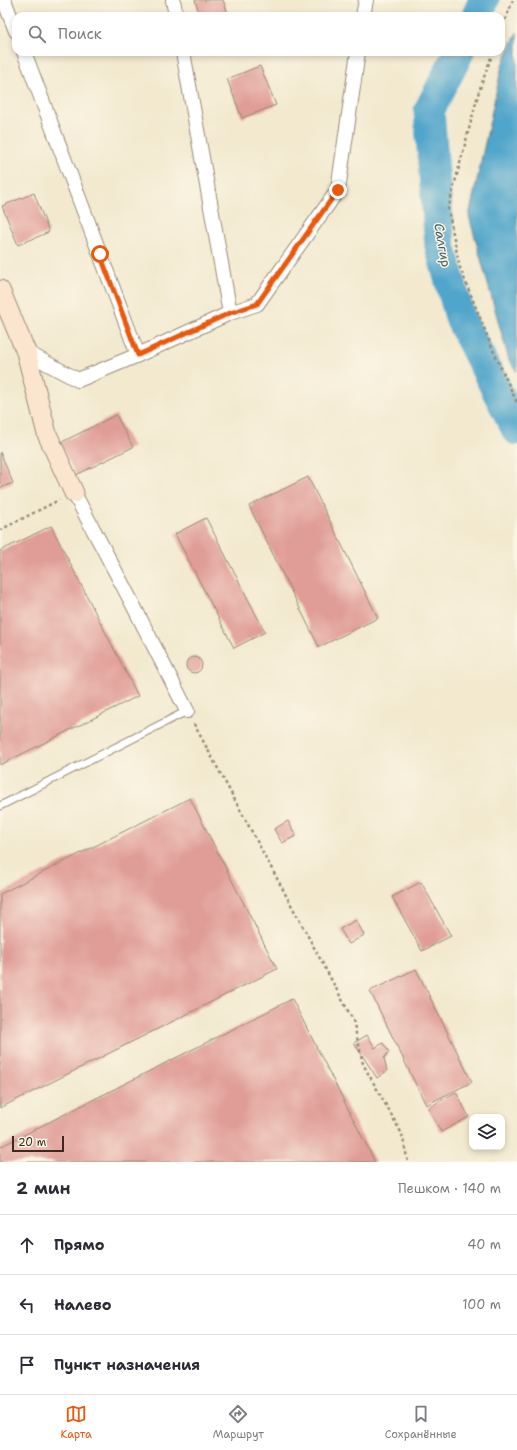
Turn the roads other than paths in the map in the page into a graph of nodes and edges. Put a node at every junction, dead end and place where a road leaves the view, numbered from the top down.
1 (4, 0) edge
2 (174, 0) edge
3 (366, 0) edge
4 (176, 12) edge
5 (364, 12) edge
6 (12, 21) edge
7 (26, 56) edge
8 (184, 56) edge
9 (357, 56) edge
10 (0, 290) edge
11 (230, 313) junction
12 (26, 352) junction
13 (138, 355) junction
14 (74, 493) joint
15 (187, 711) joint
16 (0, 806) edge

1 - 6 street
2 - 4 street
3 - 5 street
7 - 13 street
8 - 11 street
9 - 11 street
10 - 12 street
11 - 13 street
12 - 13 street
12 - 14 street
14 - 15 street
15 - 16 lane

